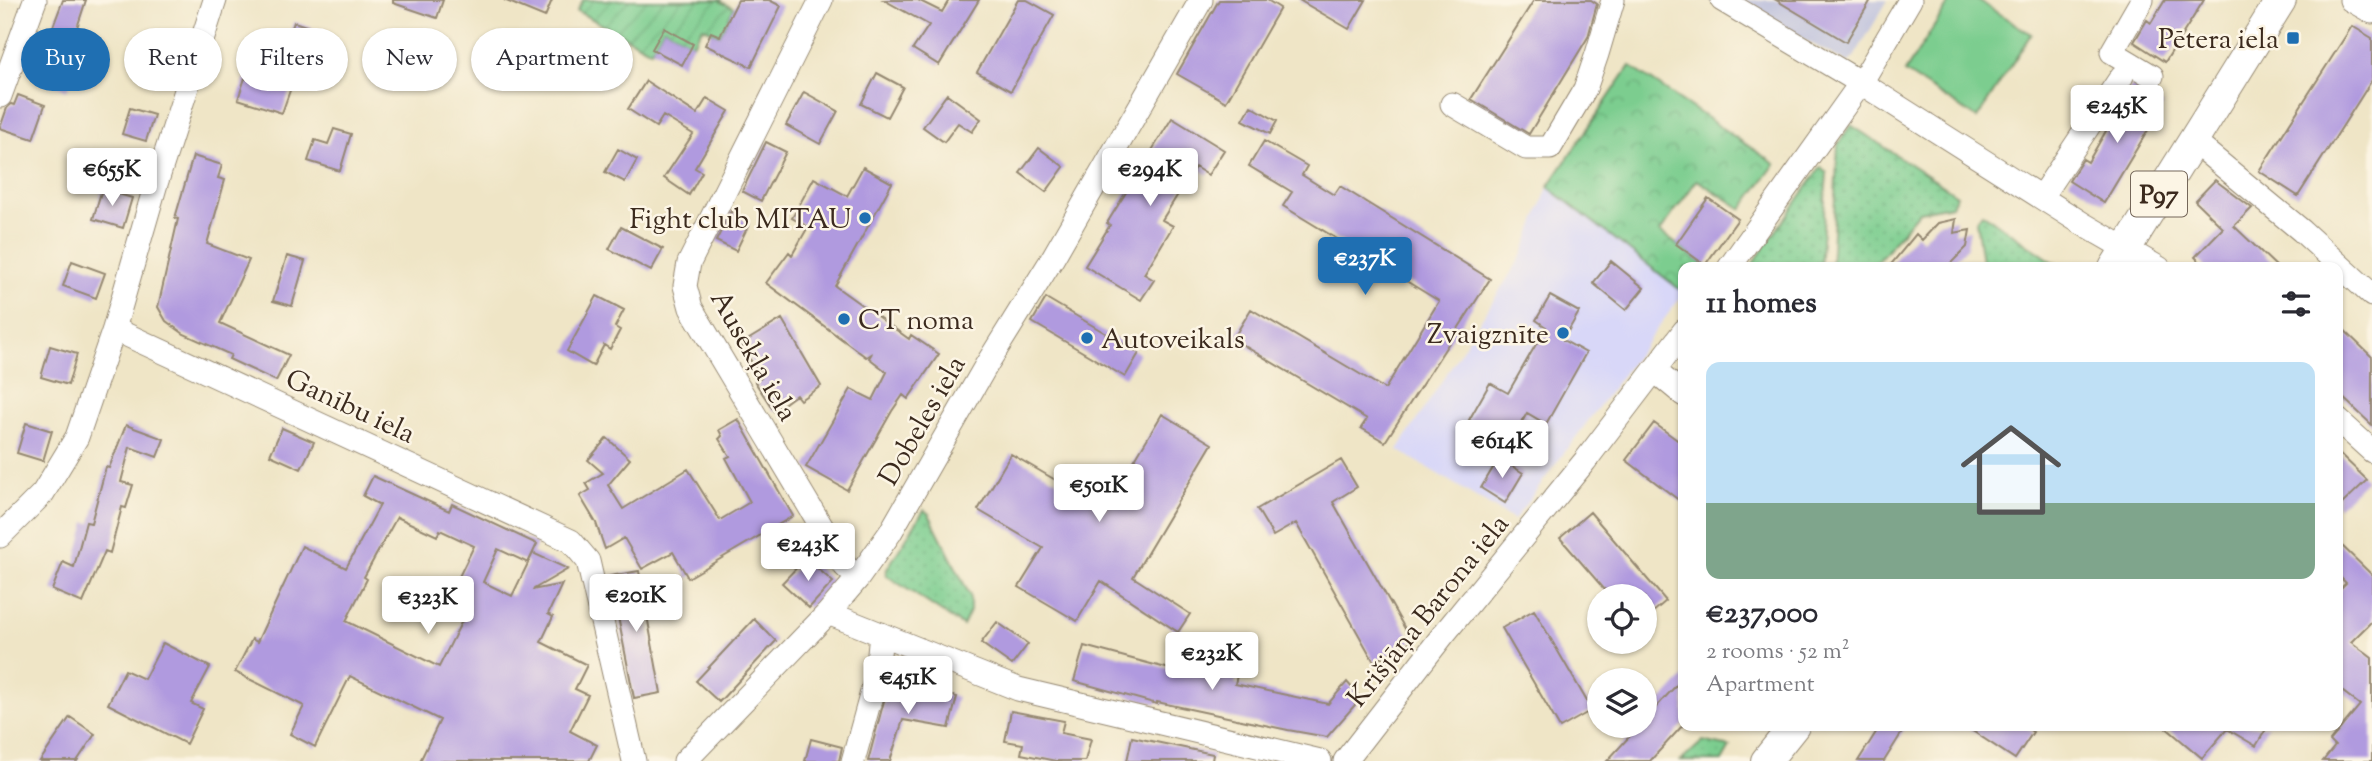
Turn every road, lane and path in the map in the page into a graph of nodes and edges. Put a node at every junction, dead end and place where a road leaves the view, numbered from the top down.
1 (35, 0) edge
2 (215, 0) edge
3 (821, 0) edge
4 (1201, 0) edge
5 (1722, 0) edge
6 (1910, 0) edge
7 (2142, 0) edge
8 (2281, 0) edge
9 (2351, 0) edge
10 (1609, 2) edge
11 (2372, 12) edge
12 (2122, 76) dead end
13 (2152, 76) dead end
14 (1861, 83) junction
15 (0, 96) edge
16 (1452, 104) dead end
17 (2193, 141) junction
18 (2041, 197) junction
19 (2120, 258) edge
20 (1733, 262) edge
21 (2336, 262) edge
22 (2343, 268) edge
23 (2372, 295) edge
24 (114, 329) junction
25 (1678, 339) edge
26 (1655, 371) junction
27 (1678, 390) edge
28 (2343, 423) edge
29 (2369, 441) edge
30 (0, 536) edge
31 (858, 578) junction
32 (828, 613) junction
33 (881, 634) junction
34 (1790, 731) edge
35 (634, 761) edge
36 (685, 761) edge
37 (853, 761) edge
38 (1320, 761) edge
39 (1345, 761) edge
40 (1766, 761) edge

1 - 15 street
2 - 24 street
3 - 31 street, Ausekļa iela
4 - 31 street, Dobeles iela
5 - 14 street
6 - 14 street
7 - 13 street
8 - 17 main road, P97
9 - 11 street
10 - 16 street
12 - 18 street
14 - 18 street
14 - 20 street
17 - 19 main road, P97
17 - 21 street
18 - 19 street
22 - 23 street
24 - 30 street
24 - 35 street, Ganību iela
25 - 26 street, Krišjāņa Barona iela
26 - 27 street
26 - 39 street, Krišjāņa Barona iela
28 - 29 street
31 - 32 street, Dobeles iela
32 - 33 street
32 - 36 street, Dobeles iela
33 - 37 street
33 - 38 street
34 - 40 main road

